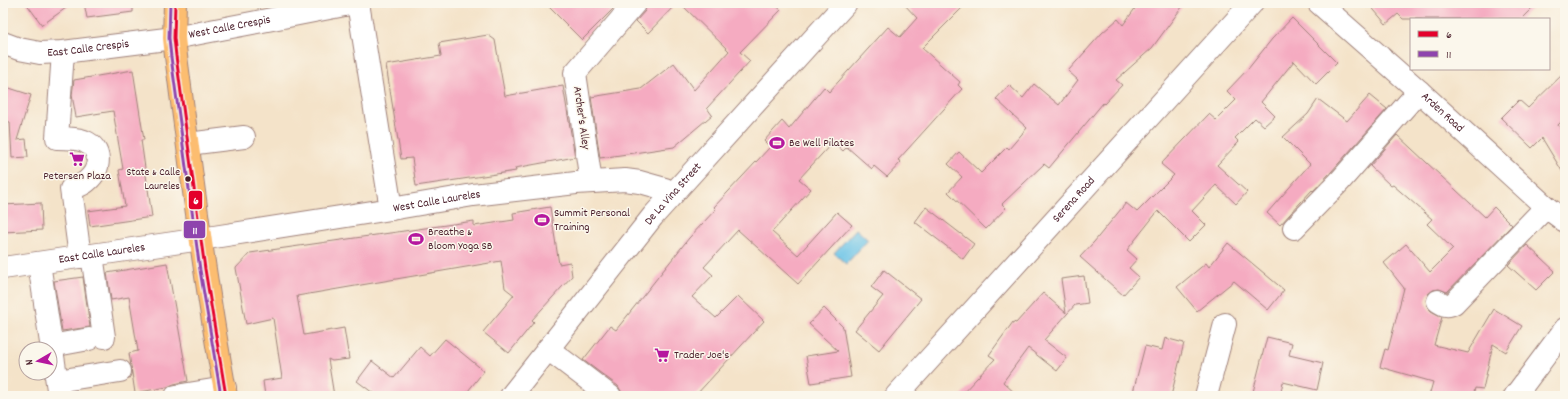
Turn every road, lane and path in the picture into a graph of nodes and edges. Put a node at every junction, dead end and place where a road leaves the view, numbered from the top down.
1 (357, 3) edge
2 (635, 3) edge
3 (846, 3) edge
4 (1252, 3) edge
5 (1319, 3) edge
6 (172, 16) edge
7 (3, 43) edge
8 (63, 52) junction
9 (1419, 91) junction
10 (244, 137) dead end
11 (188, 144) junction
12 (590, 182) junction
13 (673, 194) junction
14 (1546, 207) junction
15 (391, 209) junction
16 (1565, 222) edge
17 (1294, 228) dead end
18 (200, 239) junction
19 (86, 256) junction
20 (39, 263) junction
21 (3, 268) edge
22 (1438, 301) dead end
23 (1225, 324) dead end
24 (1565, 329) edge
25 (50, 341) edge
26 (58, 345) edge
27 (548, 349) junction
28 (120, 371) dead end
29 (58, 388) edge
30 (225, 392) edge
31 (176, 396) edge
32 (511, 396) edge
33 (610, 396) edge
34 (896, 396) edge
35 (1206, 396) edge
36 (1516, 396) edge

1 - 6 street, West Calle Crespis
1 - 15 street
2 - 12 street, Archer's Alley
3 - 13 street, De La Vina Street
4 - 34 street, Serena Road
5 - 9 street, Arden Road
6 - 8 street, East Calle Crespis
6 - 11 main road
7 - 8 street, East Calle Crespis
8 - 19 street
9 - 14 street, Arden Road
9 - 17 street
10 - 11 street
11 - 18 main road
12 - 13 street, West Calle Laureles
12 - 15 street, West Calle Laureles
13 - 27 street, De La Vina Street
14 - 16 street, Arden Road
14 - 22 street
15 - 18 street, West Calle Laureles
18 - 19 street, East Calle Laureles
18 - 30 main road
19 - 20 street, East Calle Laureles
19 - 26 street
20 - 21 street, East Calle Laureles
20 - 25 street
23 - 35 street
24 - 36 street
27 - 32 street, De La Vina Street
27 - 33 street
28 - 29 street
30 - 31 street

